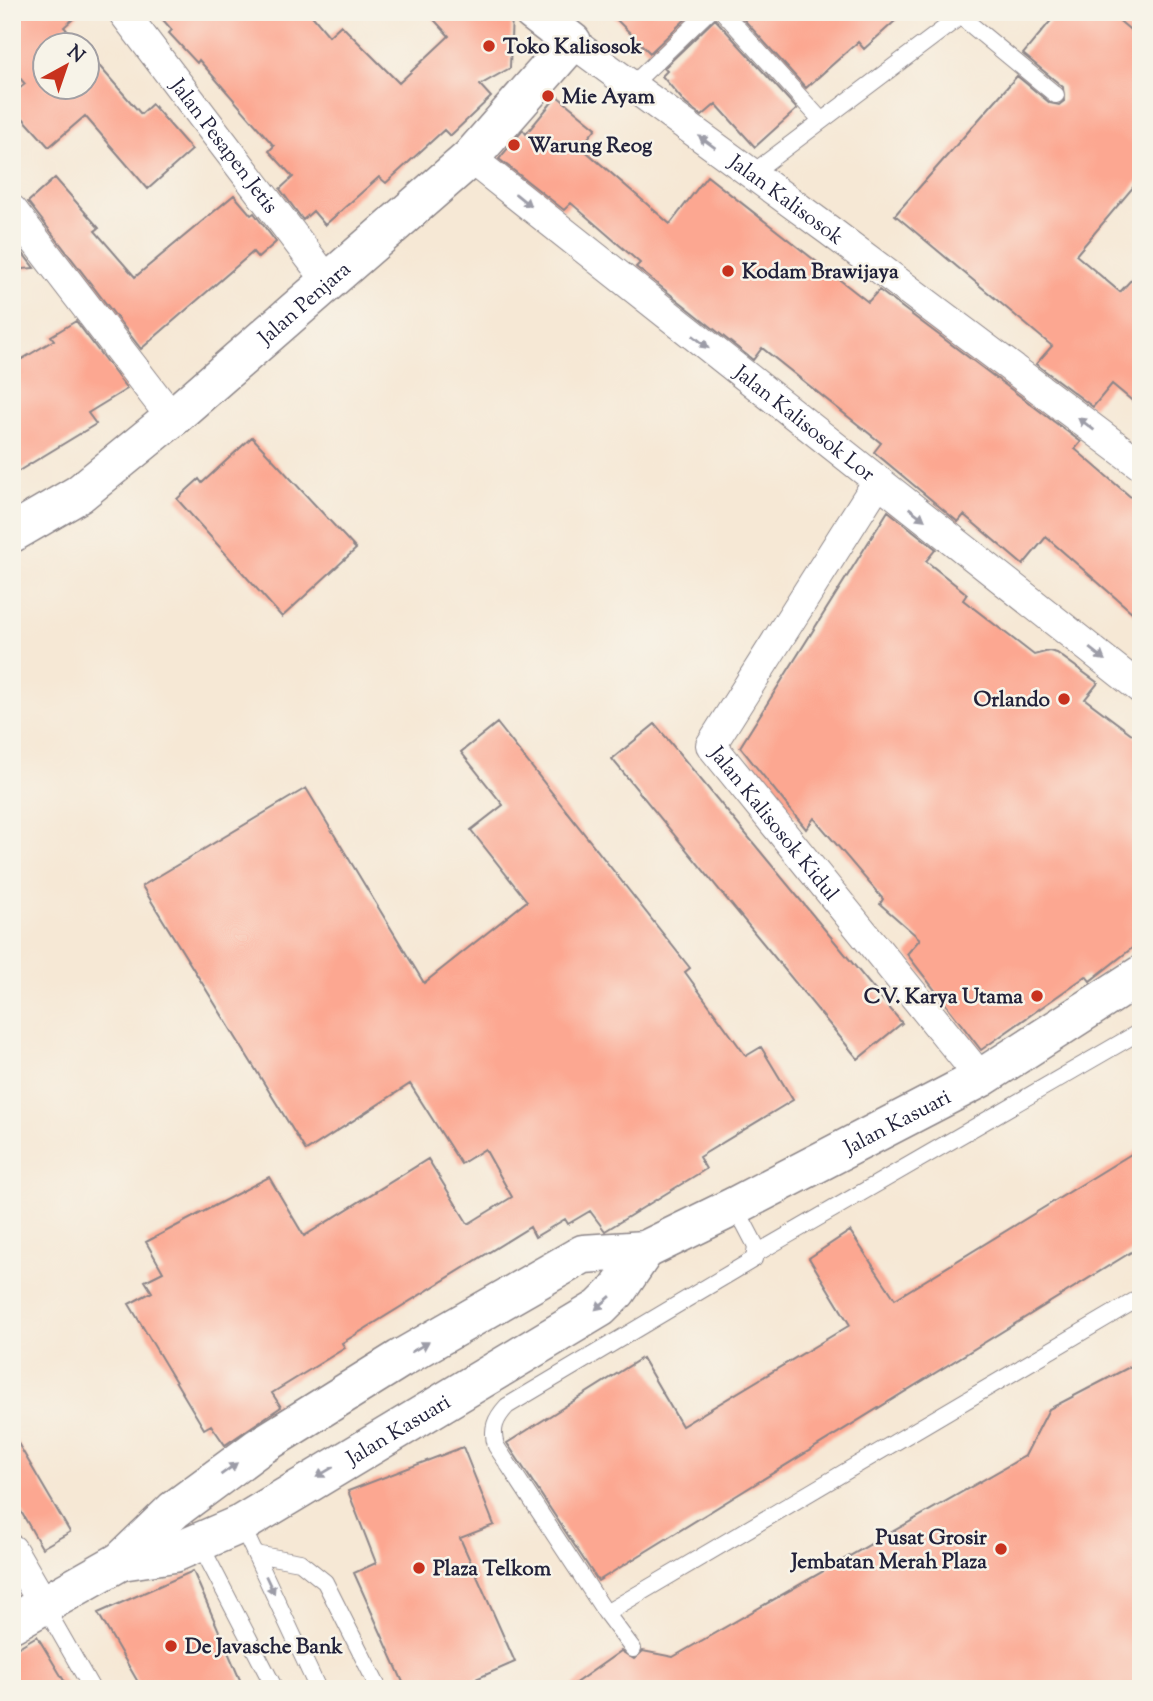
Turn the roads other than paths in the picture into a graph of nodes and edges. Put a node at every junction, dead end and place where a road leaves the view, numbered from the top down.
1 (123, 12) edge
2 (533, 12) edge
3 (708, 12) edge
4 (723, 12) edge
5 (962, 14) edge
6 (572, 42) junction
7 (631, 86) junction
8 (1056, 95) dead end
9 (821, 120) junction
10 (470, 158) junction
11 (751, 174) junction
12 (12, 210) edge
13 (327, 280) junction
14 (172, 418) junction
15 (1141, 465) edge
16 (877, 483) junction
17 (12, 533) edge
18 (1141, 689) edge
19 (1141, 975) edge
20 (1141, 1031) edge
21 (981, 1078) junction
22 (735, 1206) junction
23 (645, 1250) junction
24 (757, 1253) junction
25 (1141, 1297) edge
26 (248, 1539) junction
27 (200, 1544) junction
28 (12, 1550) edge
29 (121, 1561) junction
30 (28, 1613) edge
31 (606, 1613) junction
32 (633, 1649) dead end
33 (92, 1689) edge
34 (275, 1689) edge
35 (318, 1689) edge
36 (379, 1689) edge

1 - 13 street, Jalan Pesapen Jetis
2 - 6 street, Jalan Kalisosok
3 - 7 lane
4 - 9 lane
5 - 8 lane
5 - 9 lane
6 - 7 street, Jalan Kalisosok
6 - 10 street, Jalan Penjara
11 -> 7 street, Jalan Kalisosok
9 - 11 lane
10 - 13 street, Jalan Penjara
10 -> 16 street, Jalan Kalisosok Lor
15 -> 11 street, Jalan Kalisosok
12 - 14 street
13 - 14 street, Jalan Penjara
14 - 17 street, Jalan Penjara
16 -> 18 street, Jalan Kalisosok Lor
16 - 21 street, Jalan Kalisosok Kidul
19 - 21 street, Jalan Kasuari
20 - 24 lane
21 - 22 street, Jalan Kasuari
22 - 23 street, Jalan Kasuari
22 - 24 lane
23 -> 26 street, Jalan Kasuari
29 -> 23 street, Jalan Kasuari
24 - 31 lane
25 - 31 lane
26 - 27 street, Jalan Kasuari
26 -> 35 lane
26 - 36 lane
27 - 29 street, Jalan Kasuari
27 - 34 lane
28 - 30 street
29 - 30 street, Jalan Kasuari
30 - 33 lane
31 - 32 lane

